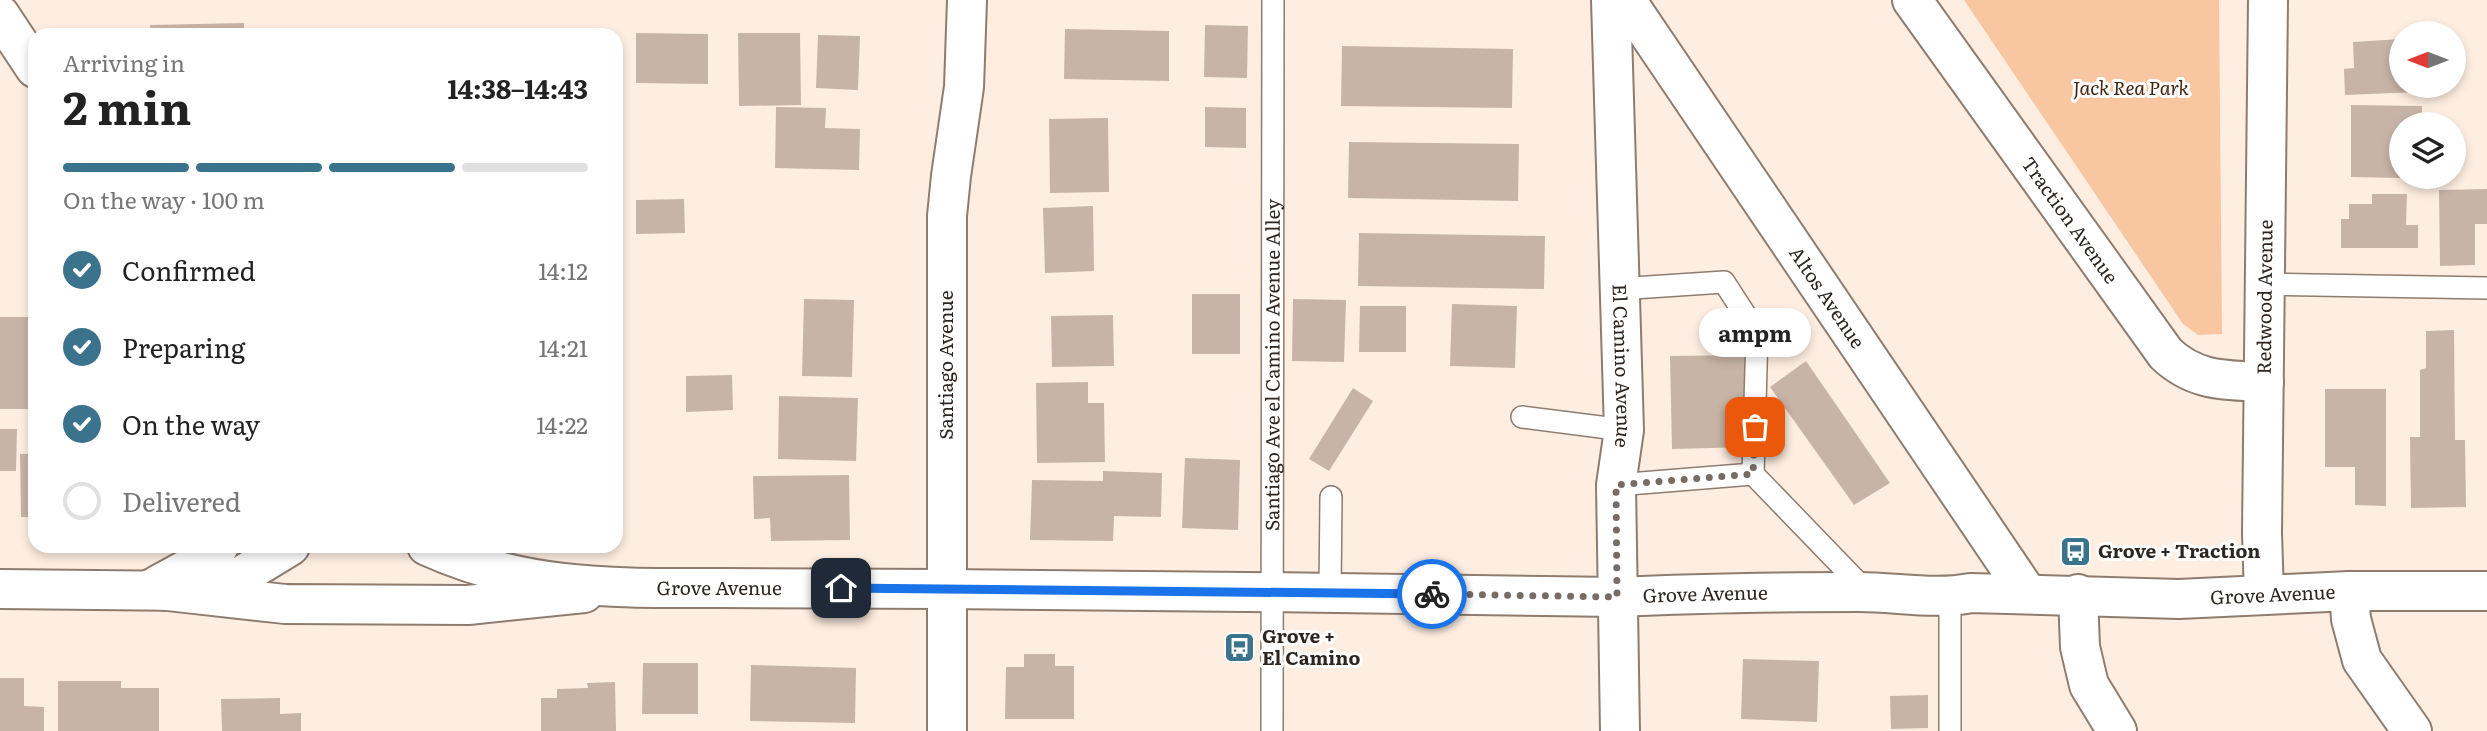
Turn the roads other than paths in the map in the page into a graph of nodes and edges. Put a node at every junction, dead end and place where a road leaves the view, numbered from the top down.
1 (967, 0) edge
2 (1273, 0) edge
3 (1611, 0) edge
4 (1626, 0) edge
5 (1912, 0) edge
6 (2268, 0) edge
7 (0, 15) edge
8 (28, 57) edge
9 (2265, 284) junction
10 (2487, 288) edge
11 (1618, 289) junction
12 (2264, 382) junction
13 (1521, 417) dead end
14 (1624, 430) junction
15 (1753, 474) junction
16 (1616, 485) junction
17 (1331, 497) dead end
18 (214, 553) edge
19 (279, 553) edge
20 (442, 553) edge
21 (630, 588) junction
22 (0, 589) edge
23 (150, 589) junction
24 (946, 589) junction
25 (2349, 591) junction
26 (2487, 591) edge
27 (1272, 592) junction
28 (1330, 592) junction
29 (1867, 592) junction
30 (2027, 593) junction
31 (2078, 594) junction
32 (2264, 595) junction
33 (1617, 597) junction
34 (1950, 597) junction
35 (947, 731) edge
36 (1272, 731) edge
37 (1620, 731) edge
38 (1950, 731) edge
39 (2117, 731) edge
40 (2412, 731) edge

1 - 24 street, Santiago Avenue
2 - 27 lane, Santiago Ave el Camino Avenue Alley
3 - 11 street, El Camino Avenue
4 - 30 street, Altos Avenue
5 - 12 street, Traction Avenue
6 - 9 street, Redwood Avenue
7 - 8 street
9 - 10 lane
9 - 12 street, Redwood Avenue
11 - 14 street, El Camino Avenue
11 - 15 lane
12 - 32 street, Redwood Avenue
13 - 14 lane
14 - 16 street, El Camino Avenue
15 - 16 lane
15 - 29 lane
16 - 33 street, El Camino Avenue
17 - 28 lane
18 - 23 street
19 - 23 street, Grove Avenue
20 - 21 street, Grove Avenue
21 - 23 street, Grove Avenue
21 - 24 street, Grove Avenue
22 - 23 street, Grove Avenue
24 - 27 street, Grove Avenue
24 - 35 street, Santiago Avenue
25 - 26 street, Grove Avenue
25 - 32 street, Grove Avenue
25 - 40 street
27 - 28 street, Grove Avenue
27 - 36 lane, Santiago Ave el Camino Avenue Alley
28 - 33 street, Grove Avenue
29 - 33 street, Grove Avenue
29 - 34 street, Grove Avenue
30 - 31 street, Grove Avenue
30 - 34 street, Grove Avenue
31 - 32 street, Grove Avenue
31 - 39 street
33 - 37 street, El Camino Avenue
34 - 38 lane

